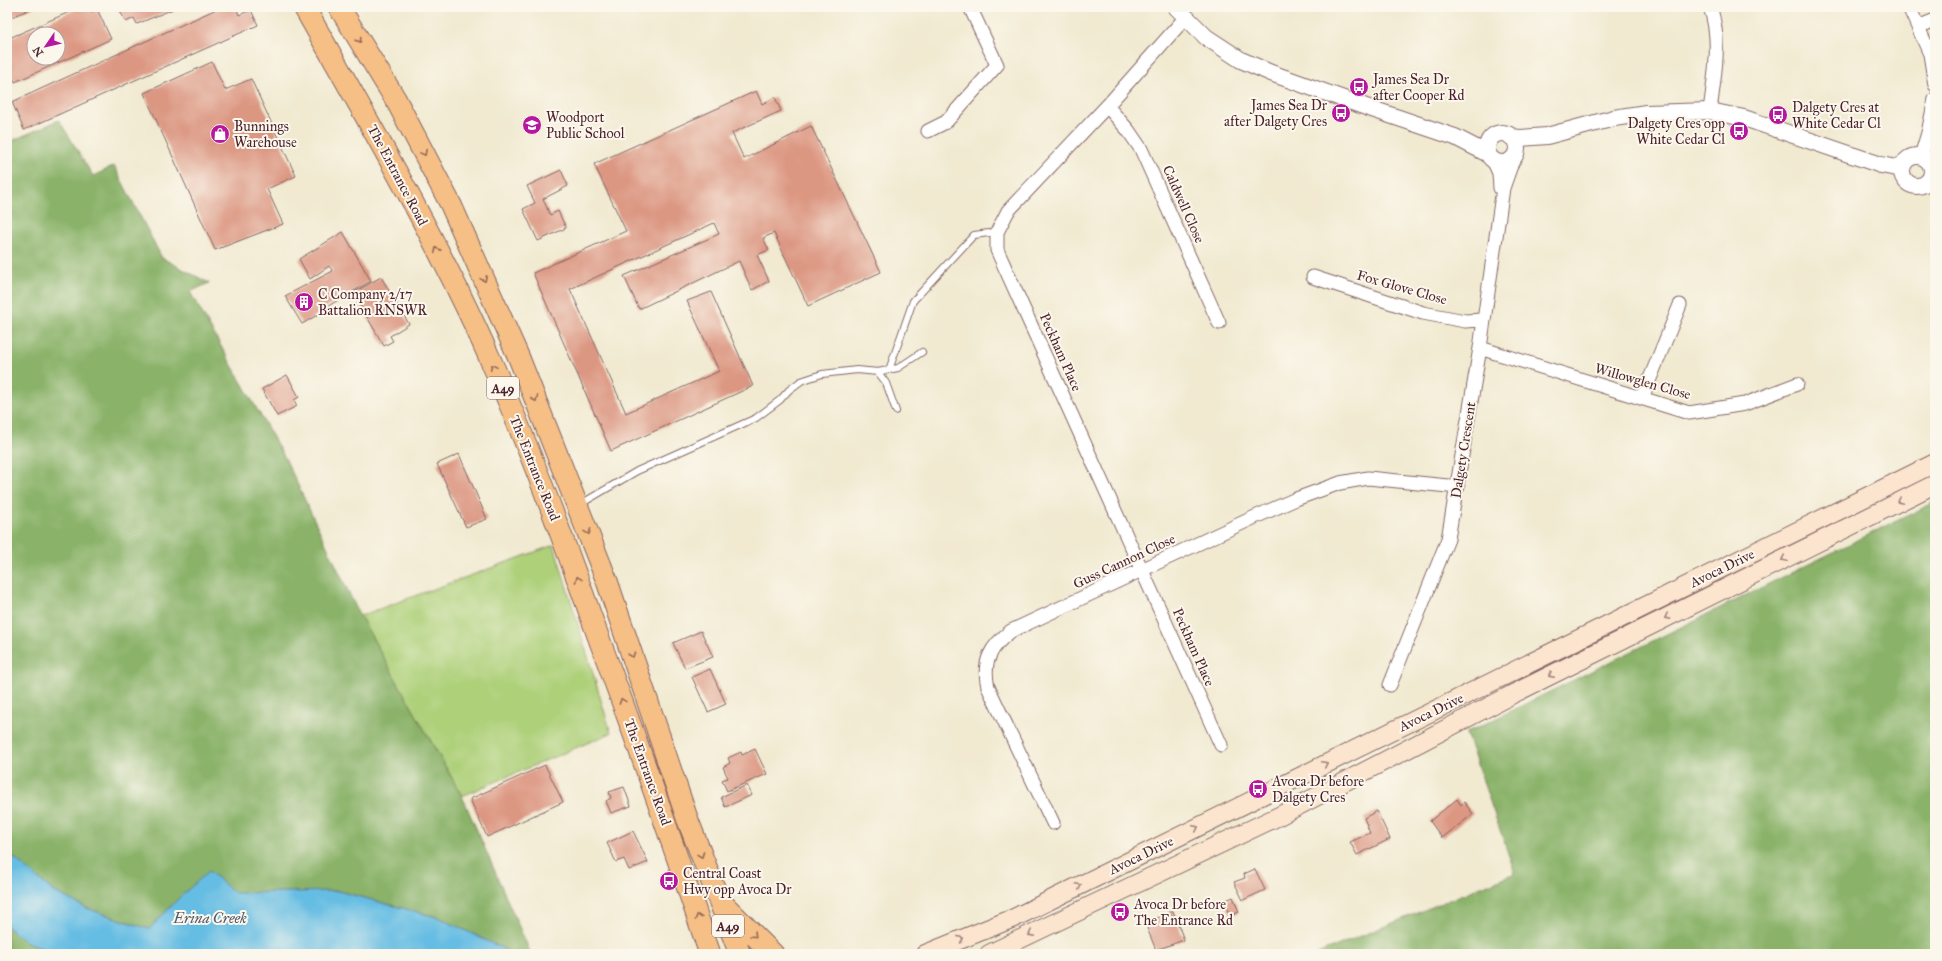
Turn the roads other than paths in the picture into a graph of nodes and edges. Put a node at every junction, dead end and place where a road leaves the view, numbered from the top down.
1 (304, 7) edge
2 (339, 7) edge
3 (970, 7) edge
4 (1710, 7) edge
5 (1910, 7) edge
6 (1181, 12) edge
7 (1935, 20) edge
8 (1918, 27) junction
9 (1935, 85) edge
10 (1935, 99) edge
11 (1107, 106) junction
12 (1710, 111) junction
13 (928, 131) dead end
14 (1514, 148) junction
15 (1491, 151) junction
16 (1921, 156) junction
17 (1902, 169) junction
18 (1933, 181) edge
19 (1500, 206) junction
20 (997, 232) junction
21 (1313, 277) dead end
22 (1680, 305) dead end
23 (1482, 320) junction
24 (1219, 323) dead end
25 (1480, 348) junction
26 (922, 352) dead end
27 (889, 370) junction
28 (878, 372) junction
29 (1797, 384) dead end
30 (1642, 398) junction
31 (896, 411) dead end
32 (1935, 463) edge
33 (1935, 484) edge
34 (1458, 487) junction
35 (578, 505) junction
36 (1142, 570) junction
37 (1390, 685) dead end
38 (1221, 745) dead end
39 (1053, 823) dead end
40 (717, 897) junction
41 (710, 954) edge
42 (740, 954) edge
43 (773, 954) edge
44 (925, 954) edge
45 (989, 954) edge

41 -> 1 highway, The Entrance Road / A49
2 -> 35 highway, The Entrance Road / A49
3 - 13 street
4 - 12 street
5 - 8 street
6 - 11 street, Peckham Place
6 - 15 street
7 - 8 street
8 - 9 street
10 - 16 street
11 - 20 street, Peckham Place
11 - 24 street, Caldwell Close
12 - 14 street
12 - 17 street
14 - 15 street
14 - 15 street
14 - 19 street, Dalgety Crescent
15 - 19 street, Dalgety Crescent
16 - 17 street
16 - 18 street
17 - 18 street
19 - 23 street, Dalgety Crescent
20 - 27 lane
20 - 36 street, Peckham Place
21 - 23 street, Fox Glove Close
22 - 30 street
23 - 25 street, Dalgety Crescent
25 - 30 street, Willowglen Close
25 - 34 street, Dalgety Crescent
26 - 27 lane
27 - 28 lane
28 - 31 lane
28 - 35 lane
29 - 30 street, Willowglen Close
44 -> 32 main road, Avoca Drive
33 -> 45 main road, Avoca Drive
34 - 36 street, Guss Cannon Close
34 - 37 street, Dalgety Crescent
35 -> 40 highway, The Entrance Road / A49
36 - 38 street, Peckham Place
36 - 39 street, Guss Cannon Close
40 - 42 highway, The Entrance Road / A49
40 -> 43 highway

